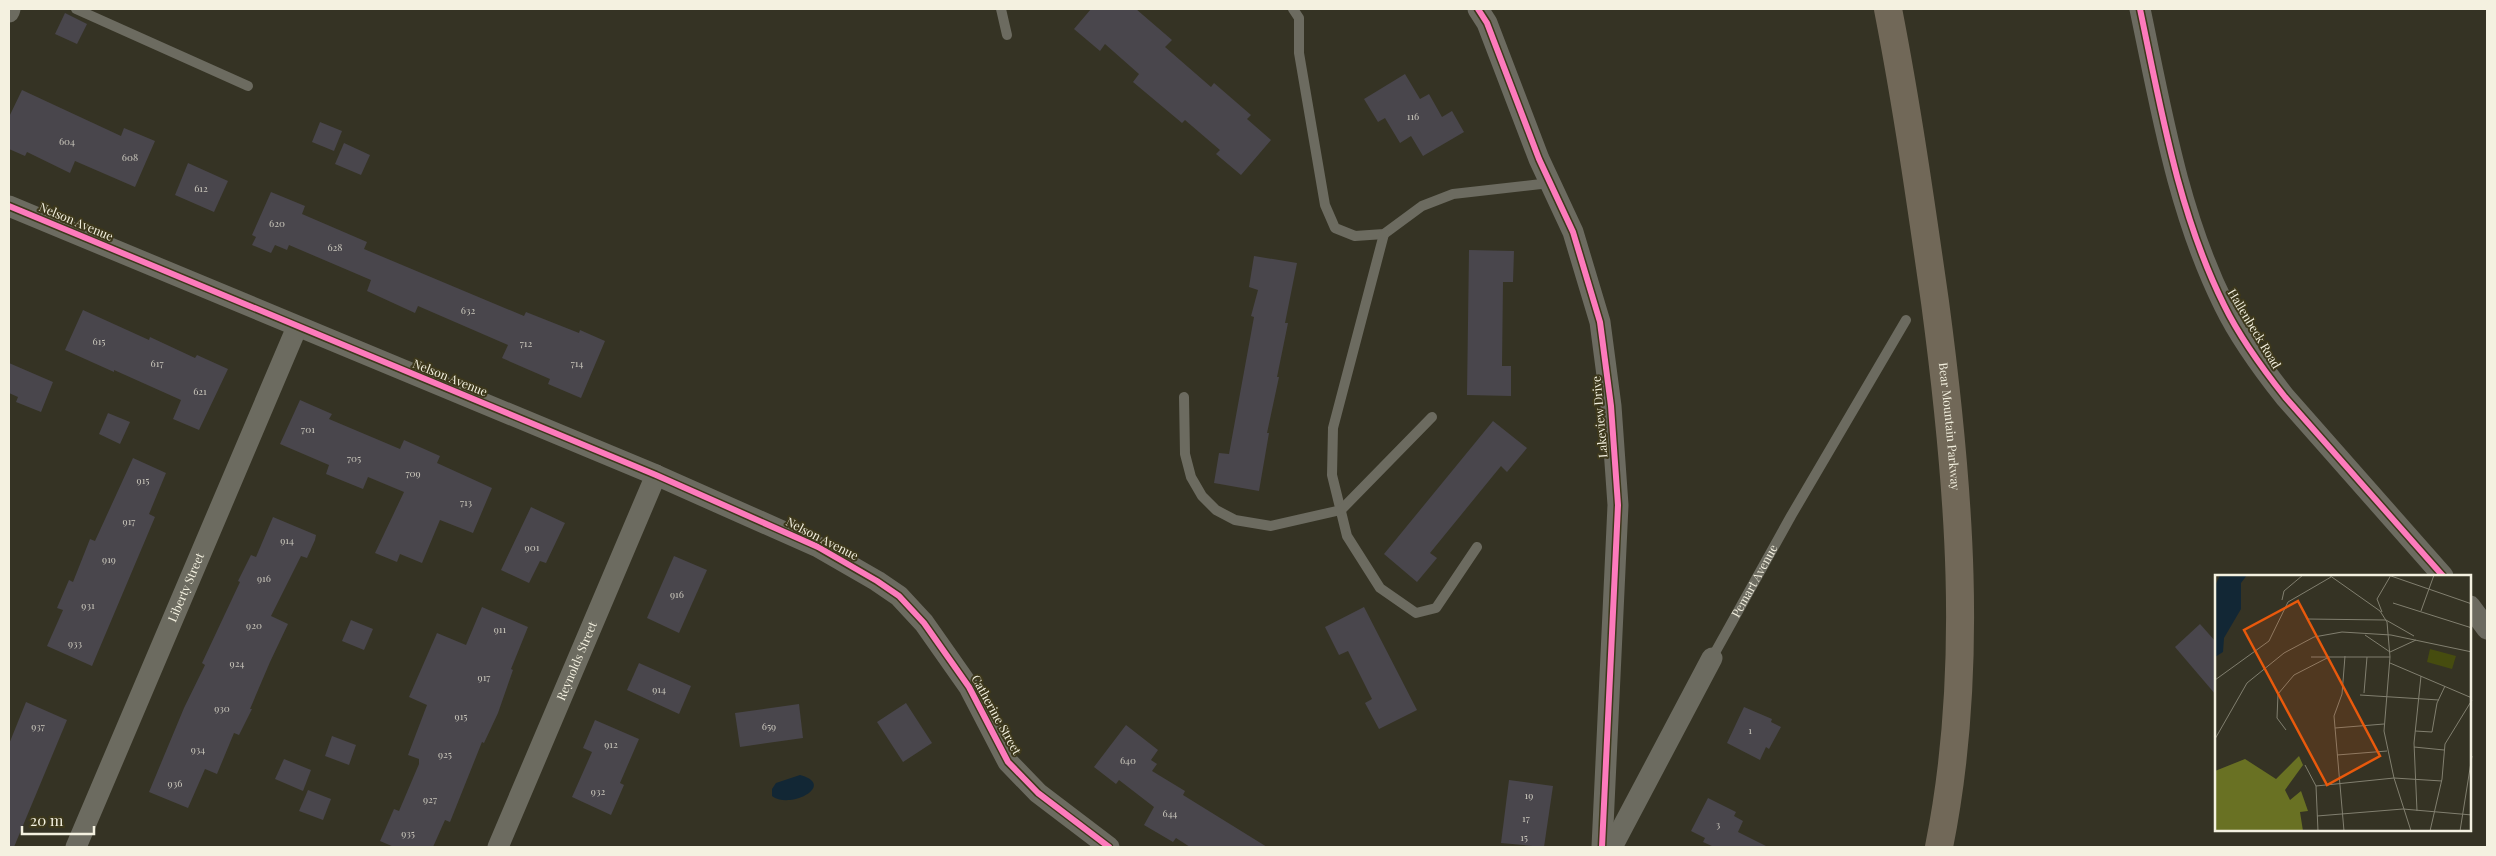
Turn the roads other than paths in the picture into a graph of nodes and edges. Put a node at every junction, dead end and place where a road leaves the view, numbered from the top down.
1 (76, 9) edge
2 (1001, 9) edge
3 (1293, 9) edge
4 (1478, 9) edge
5 (1888, 9) edge
6 (2140, 9) edge
7 (1007, 35) dead end
8 (248, 86) dead end
9 (1550, 182) junction
10 (9, 206) edge
11 (1384, 234) junction
12 (1906, 320) dead end
13 (297, 327) junction
14 (1184, 397) dead end
15 (1432, 417) dead end
16 (656, 475) junction
17 (1341, 510) junction
18 (1477, 547) dead end
19 (2442, 575) edge
20 (878, 581) joint
21 (2471, 607) edge
22 (2487, 629) edge
23 (1712, 658) joint
24 (76, 847) edge
25 (498, 847) edge
26 (1109, 847) edge
27 (1602, 847) edge
28 (1612, 847) edge
29 (1939, 847) edge

1 - 8 lane
2 - 7 lane
3 - 11 lane
4 - 9 street, Lakeview Drive
5 - 29 highway, Bear Mountain Parkway
6 - 19 street, Hallenbeck Road
9 - 11 lane
9 - 27 street, Lakeview Drive
10 - 13 street, Nelson Avenue
11 - 17 lane
12 - 23 lane, Pemart Avenue
13 - 16 street, Nelson Avenue
13 - 24 street, Liberty Street
14 - 17 lane
15 - 17 lane
16 - 20 street, Nelson Avenue
16 - 25 street, Reynolds Street
17 - 18 lane
20 - 26 street, Catherine Street
21 - 22 street
23 - 28 street, Pemart Avenue

